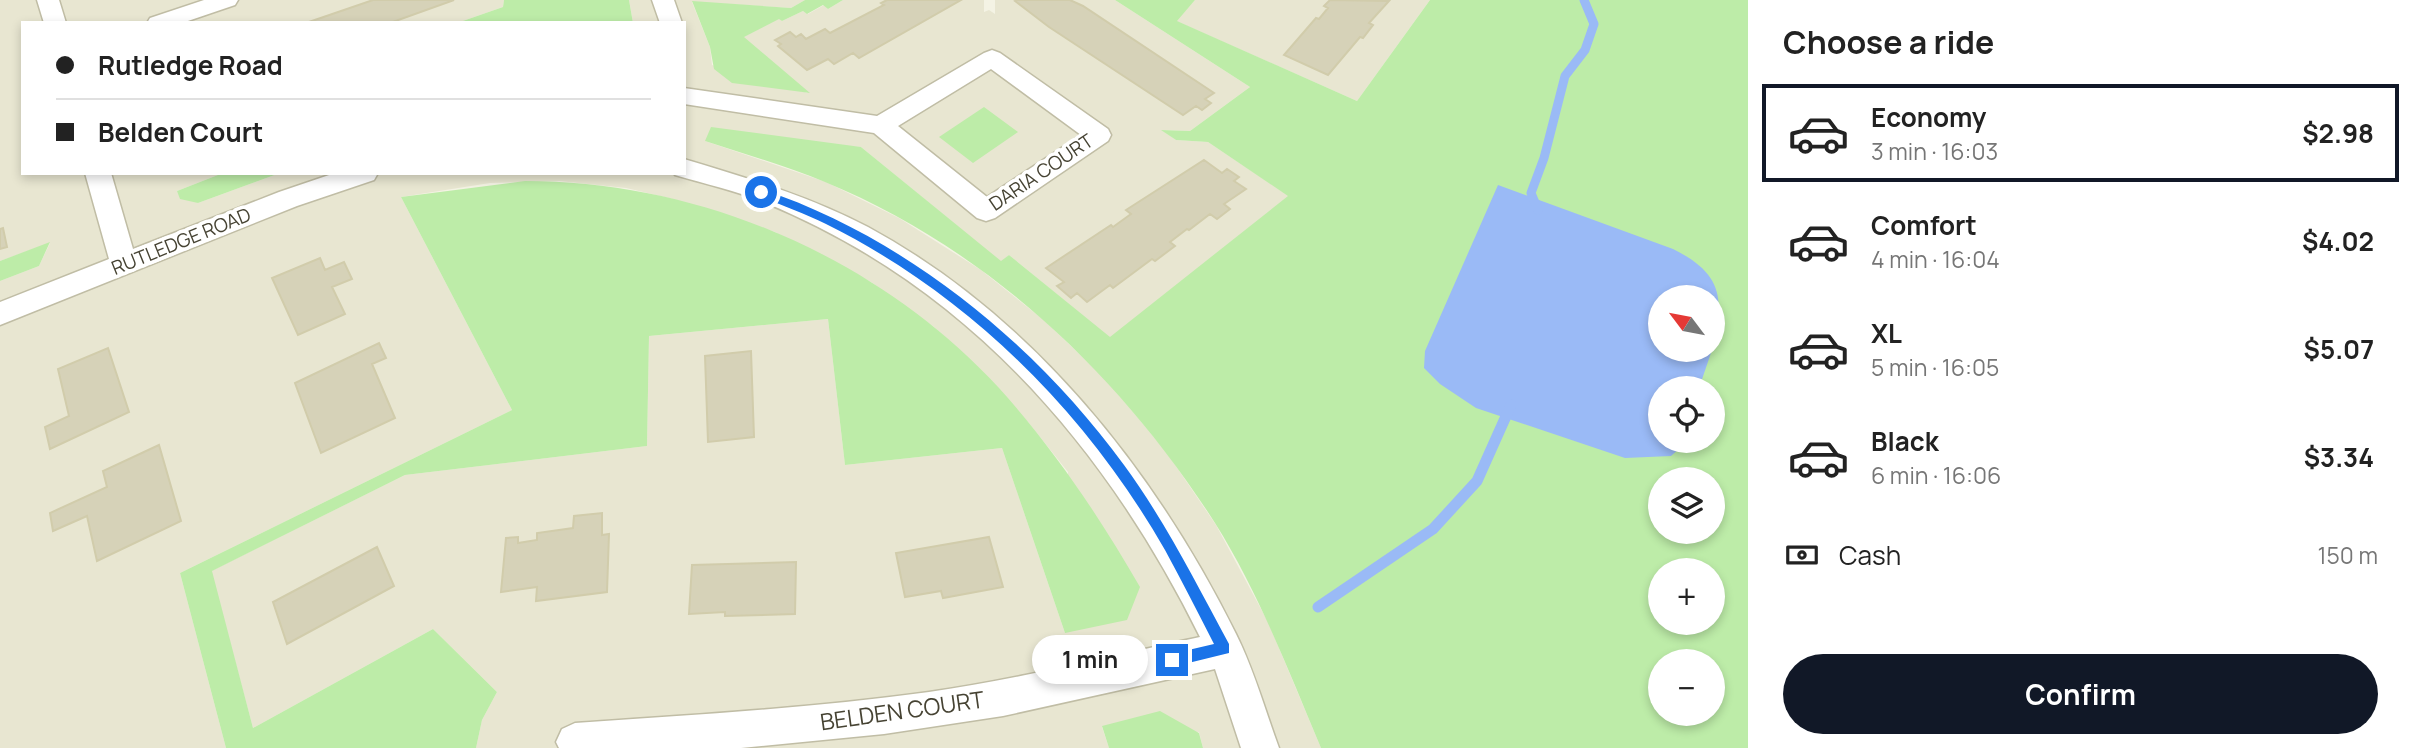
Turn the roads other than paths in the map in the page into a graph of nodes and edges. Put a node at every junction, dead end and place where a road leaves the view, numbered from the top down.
1 (48, 0) edge
2 (227, 0) edge
3 (663, 0) edge
4 (54, 21) edge
5 (164, 21) edge
6 (670, 21) edge
7 (686, 96) edge
8 (881, 125) junction
9 (686, 169) edge
10 (99, 175) edge
11 (359, 175) edge
12 (124, 264) junction
13 (0, 314) edge
14 (1224, 649) junction
15 (575, 742) dead end
16 (1260, 748) edge

1 - 4 street
2 - 5 street
3 - 6 street
7 - 8 street
8 - 8 street, DARIA COURT
9 - 14 street
10 - 12 street
11 - 12 street, RUTLEDGE ROAD
12 - 13 street, RUTLEDGE ROAD
14 - 15 street, BELDEN COURT
14 - 16 street

